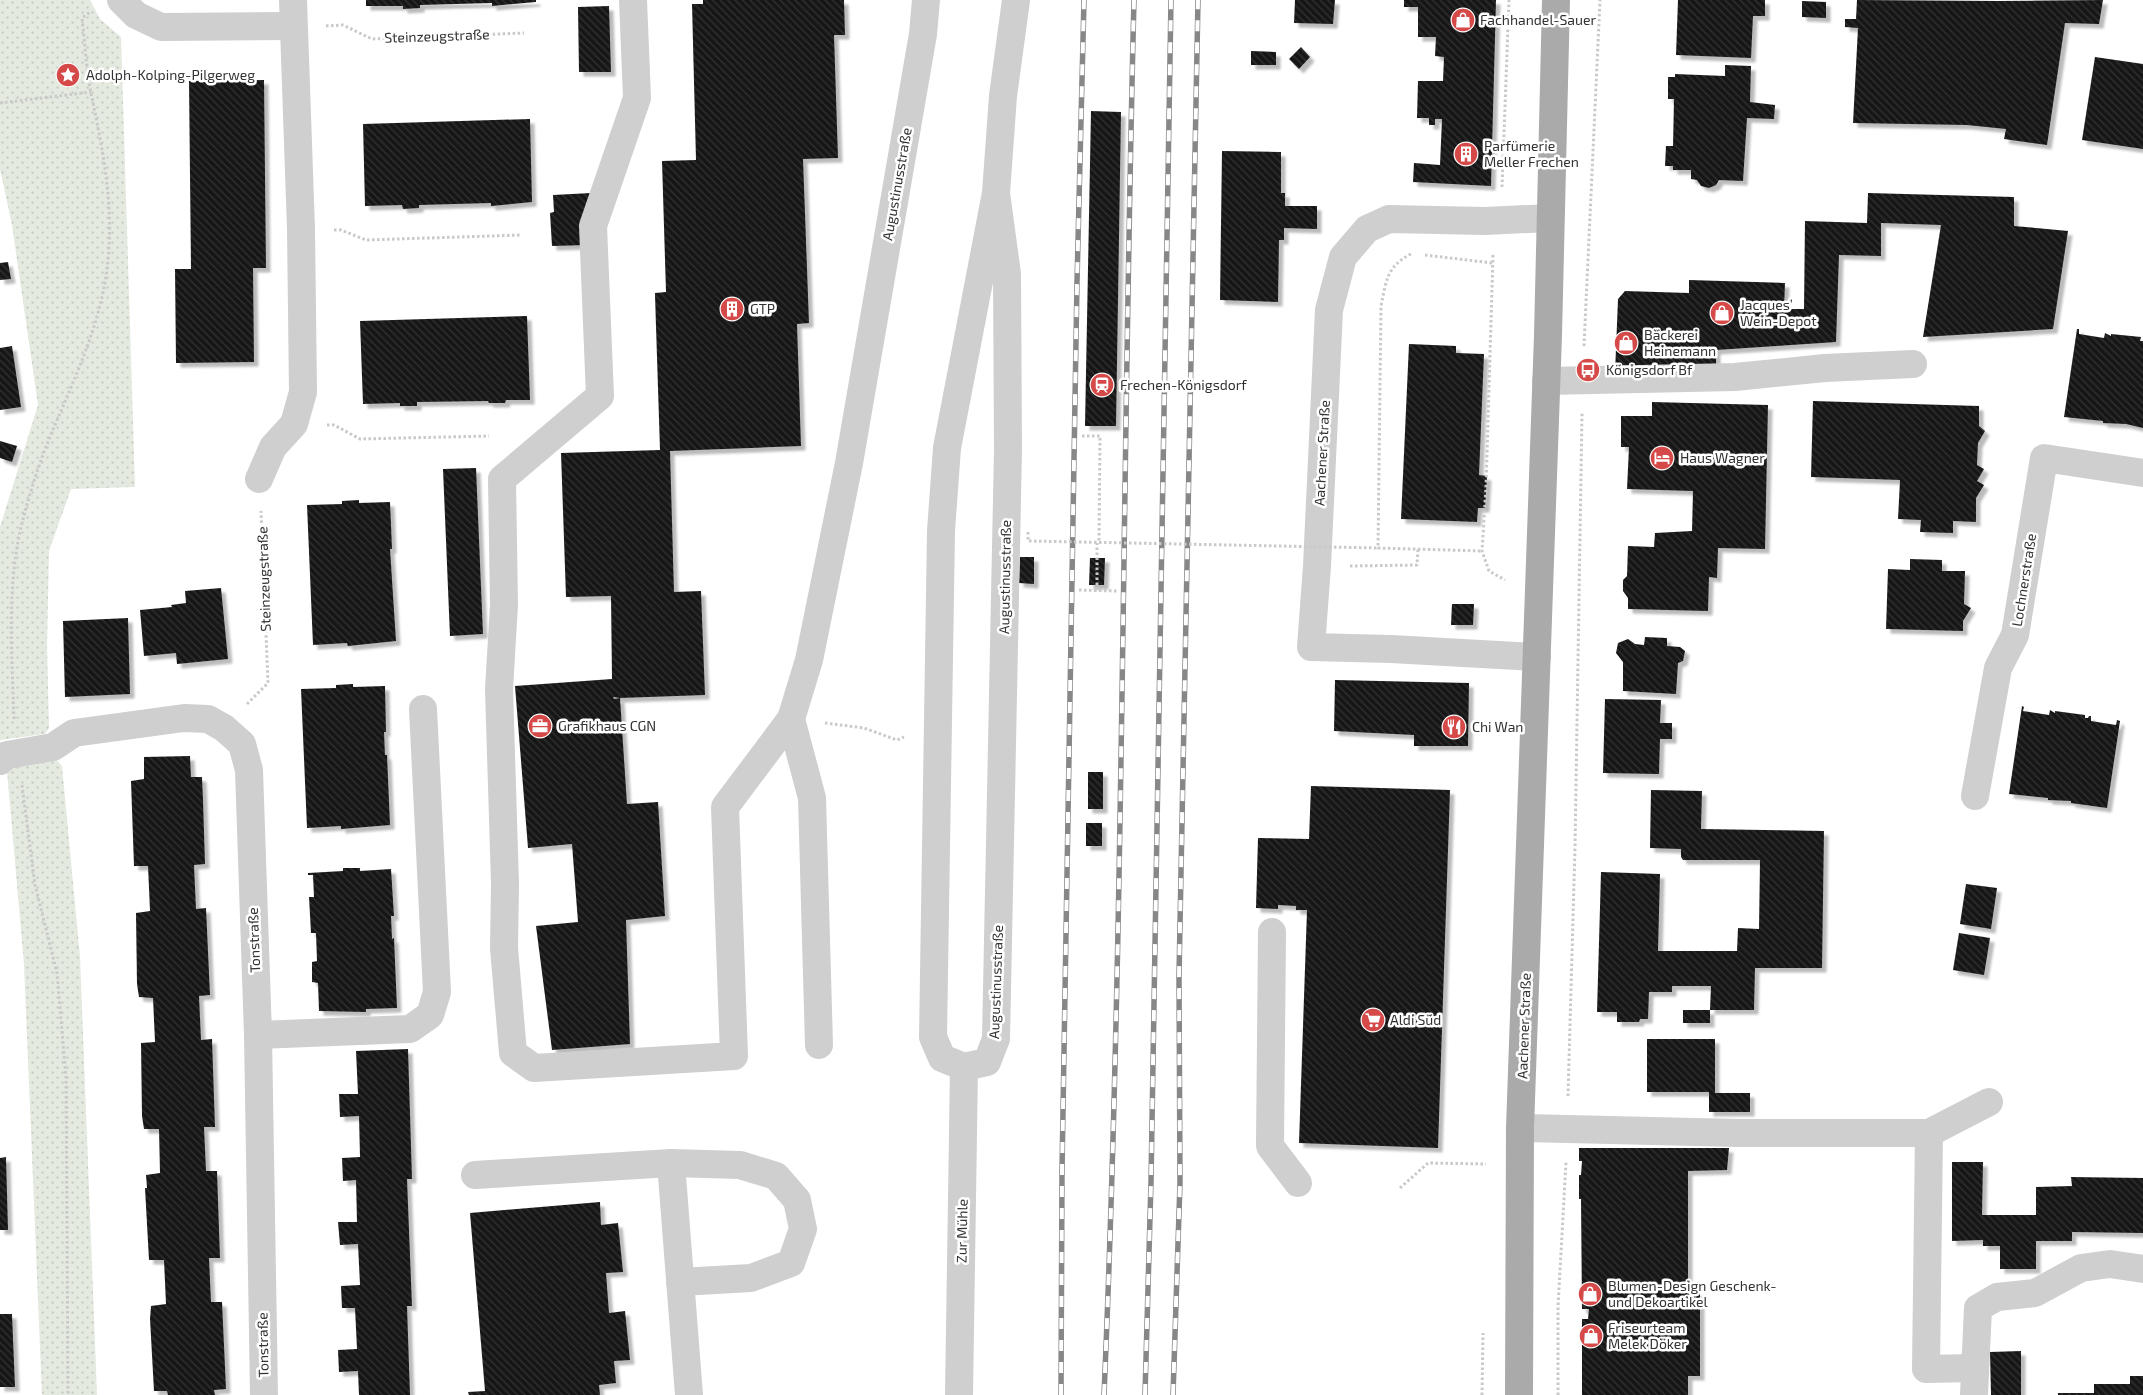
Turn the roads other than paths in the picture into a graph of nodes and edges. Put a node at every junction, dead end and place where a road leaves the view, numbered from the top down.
1 (120, 0) edge
2 (634, 0) edge
3 (926, 0) edge
4 (1016, 0) edge
5 (1556, 0) edge
6 (293, 13) edge
7 (996, 193) junction
8 (1550, 218) junction
9 (1913, 364) dead end
10 (1546, 380) junction
11 (2143, 473) edge
12 (259, 479) road end
13 (1536, 657) junction
14 (423, 709) dead end
15 (791, 719) junction
16 (10, 757) edge
17 (1975, 796) dead end
18 (1272, 932) dead end
19 (258, 1035) junction
20 (819, 1045) dead end
21 (964, 1067) junction
22 (1988, 1102) dead end
23 (1520, 1128) junction
24 (1929, 1134) junction
25 (671, 1163) junction
26 (475, 1175) dead end
27 (1298, 1183) dead end
28 (2143, 1269) edge
29 (680, 1282) junction
30 (1975, 1368) junction
31 (264, 1395) edge
32 (689, 1395) edge
33 (959, 1395) edge
34 (1519, 1395) edge
35 (1974, 1395) edge

1 - 6 street
2 - 15 street
3 - 15 street, Augustinusstraße
4 - 7 street, Augustinusstraße
5 - 8 main road, Aachener Straße
6 - 12 street
7 - 21 street, Augustinusstraße
7 - 21 street, Augustinusstraße
8 - 10 main road, Aachener Straße
8 - 13 street, Aachener Straße
9 - 10 street
10 - 13 main road, Aachener Straße
11 - 17 street, Lochnerstraße
13 - 23 main road, Aachener Straße
14 - 19 street
15 - 20 street
16 - 19 street, Tonstraße
18 - 27 street
19 - 31 street, Tonstraße
21 - 33 street, Zur Mühle
22 - 24 street
23 - 24 street
23 - 34 main road, Aachener Straße
24 - 30 street
25 - 26 street
25 - 29 street
25 - 29 street
28 - 30 street
29 - 32 street
30 - 35 street

